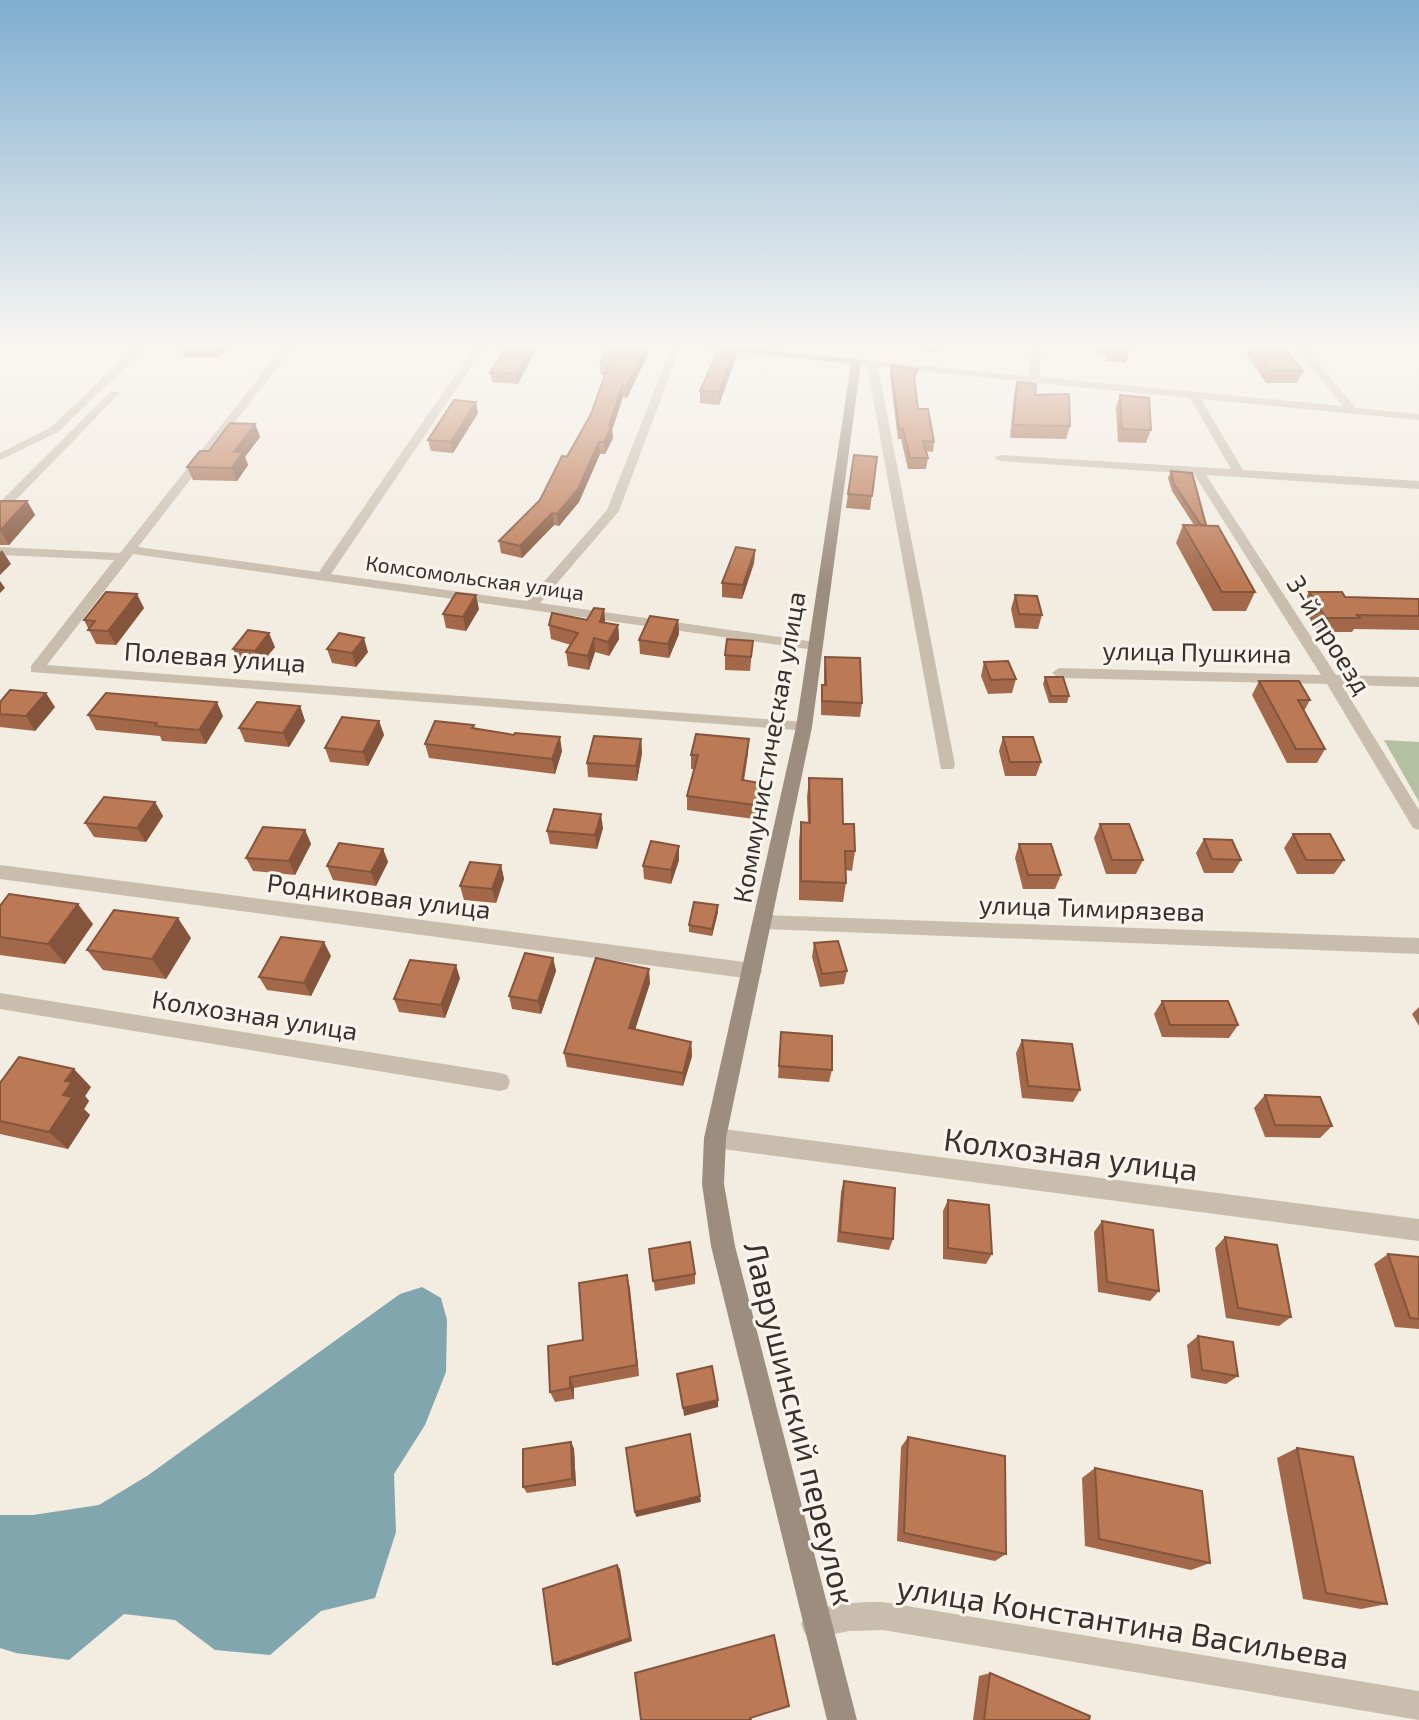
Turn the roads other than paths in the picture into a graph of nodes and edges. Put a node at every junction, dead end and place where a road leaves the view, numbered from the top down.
1 (63, 422) edge
2 (86, 422) edge
3 (230, 422) edge
4 (428, 422) edge
5 (647, 422) edge
6 (848, 422) edge
7 (883, 422) edge
8 (1209, 422) edge
9 (35, 451) dead end
10 (55, 454) junction
11 (0, 457) edge
12 (1000, 458) dead end
13 (1198, 471) junction
14 (1239, 474) junction
15 (1419, 485) edge
16 (0, 509) edge
17 (0, 551) edge
18 (127, 554) junction
19 (322, 577) junction
20 (530, 606) junction
21 (816, 646) junction
22 (1059, 673) dead end
23 (1331, 679) junction
24 (1419, 682) edge
25 (804, 727) junction
26 (947, 765) dead end
27 (1419, 824) edge
28 (0, 872) edge
29 (764, 922) junction
30 (1419, 946) edge
31 (752, 971) junction
32 (0, 1002) edge
33 (500, 1082) dead end
34 (715, 1138) junction
35 (1419, 1230) edge
36 (816, 1624) junction
37 (1419, 1706) edge
38 (842, 1720) edge

1 - 11 street
2 - 10 street
3 - 18 street, Полевая улица
4 - 19 street
5 - 20 street
6 - 21 street, Коммунистическая улица
7 - 26 street
8 - 14 street
9 - 10 street
10 - 16 street
12 - 13 street
13 - 14 street
13 - 23 street, 3-й проезд
14 - 15 street
17 - 18 street, Комсомольская улица
18 - 19 street, Комсомольская улица
18 - 25 street, Полевая улица
19 - 20 street, Комсомольская улица
20 - 21 street, Комсомольская улица
21 - 25 street, Коммунистическая улица
22 - 23 street, улица Пушкина
23 - 24 street, улица Пушкина
23 - 27 street, 3-й проезд
25 - 29 street, Коммунистическая улица
28 - 31 street, Родниковая улица
29 - 30 street, улица Тимирязева
29 - 31 street, Коммунистическая улица
31 - 34 street, Коммунистическая улица
32 - 33 street, Колхозная улица
34 - 35 street, Колхозная улица
34 - 36 street, Лаврушинский переулок
36 - 37 street, улица Константина Васильева
36 - 38 street, Лаврушинский переулок

